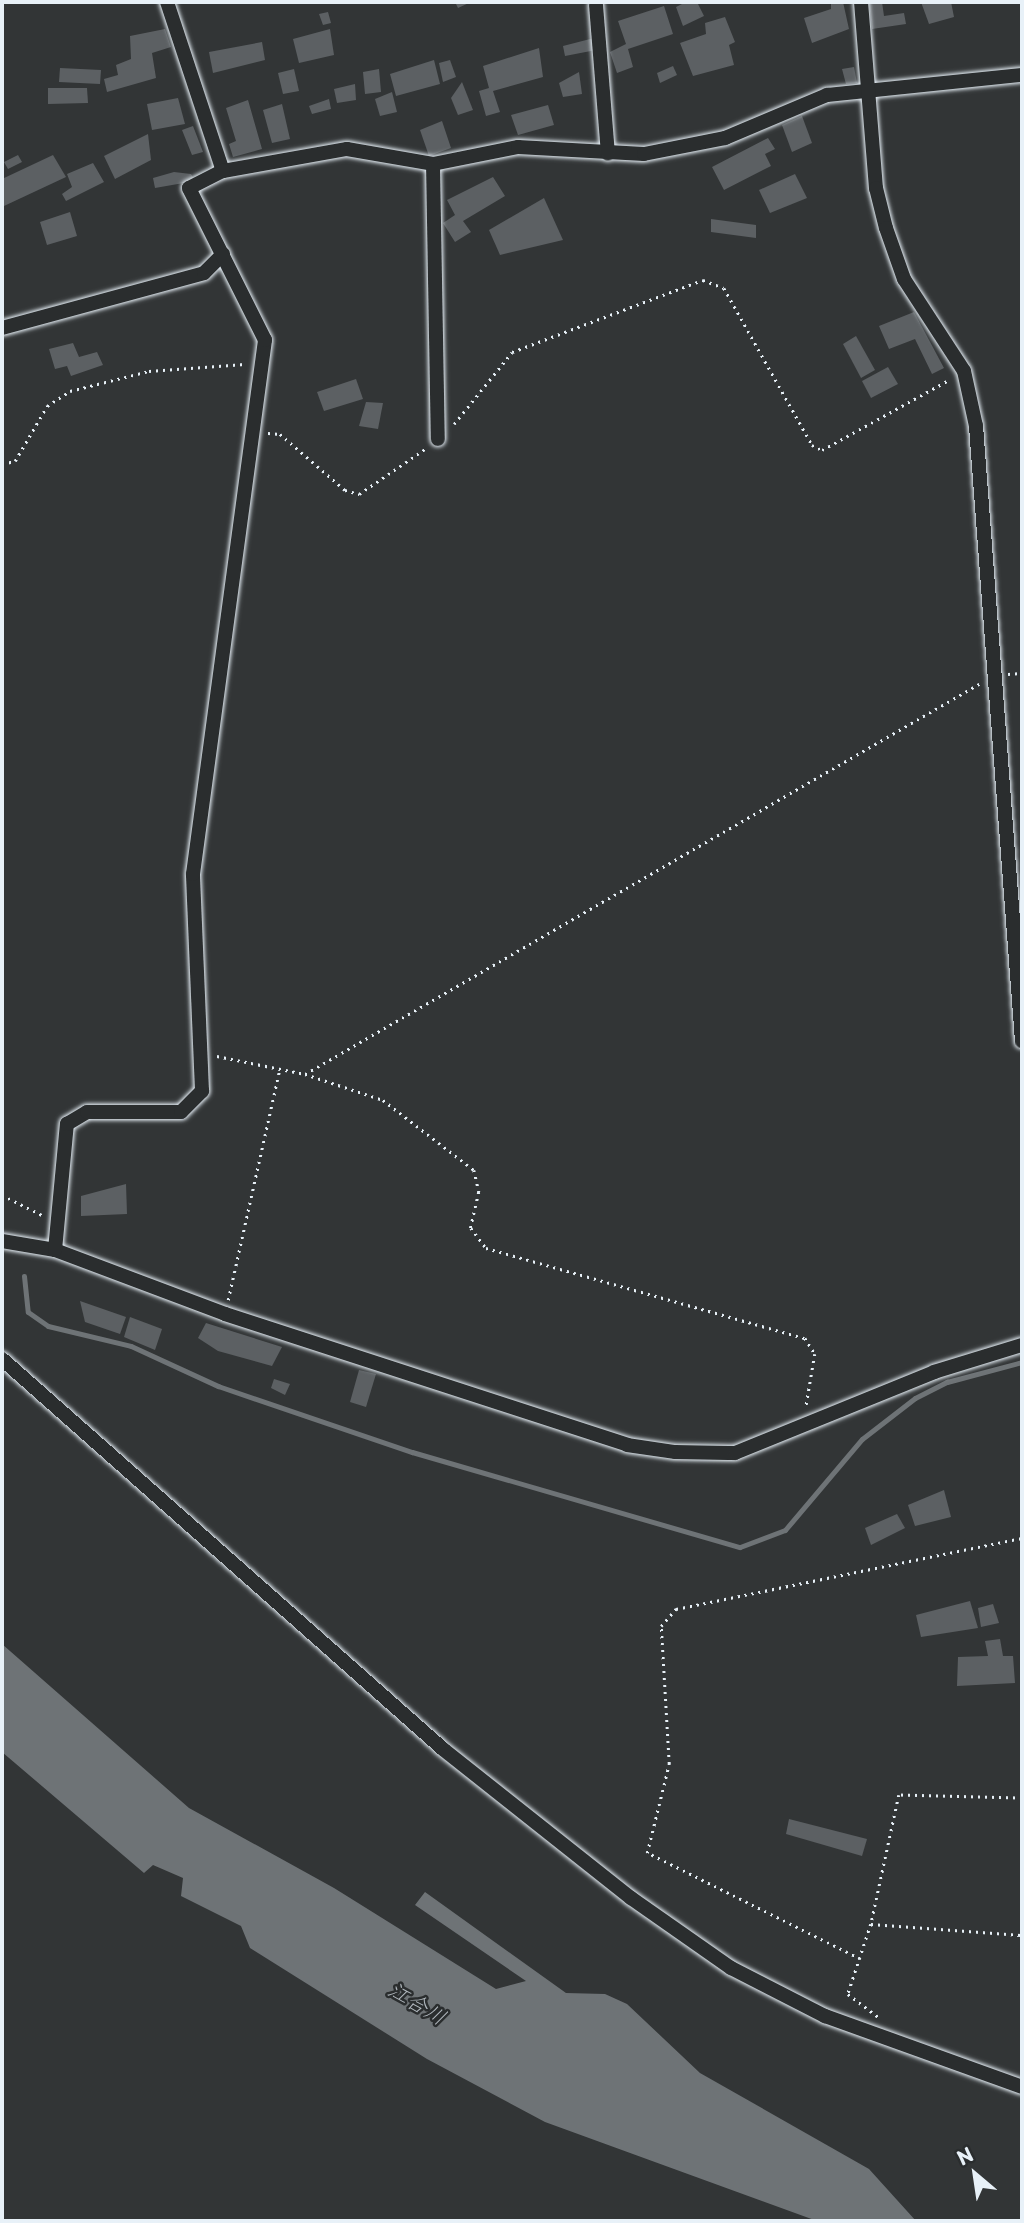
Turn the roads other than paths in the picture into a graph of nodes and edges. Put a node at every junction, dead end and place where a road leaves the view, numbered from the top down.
1 (167, 2) edge
2 (861, 2) edge
3 (596, 5) dead end
4 (1022, 75) edge
5 (869, 88) junction
6 (608, 155) junction
7 (433, 164) junction
8 (223, 172) junction
9 (223, 254) junction
10 (2, 328) edge
11 (438, 439) road end
12 (1022, 1041) edge
13 (2, 1241) edge
14 (55, 1250) junction
15 (1022, 1345) edge
16 (2, 1359) edge
17 (1022, 2087) edge

1 - 8 street
2 - 5 street
3 - 6 street
4 - 5 street
5 - 6 street
5 - 12 street
6 - 7 street
7 - 8 street
7 - 11 street
8 - 9 street
9 - 10 street
9 - 14 street
13 - 14 street
14 - 15 street
16 - 17 street

